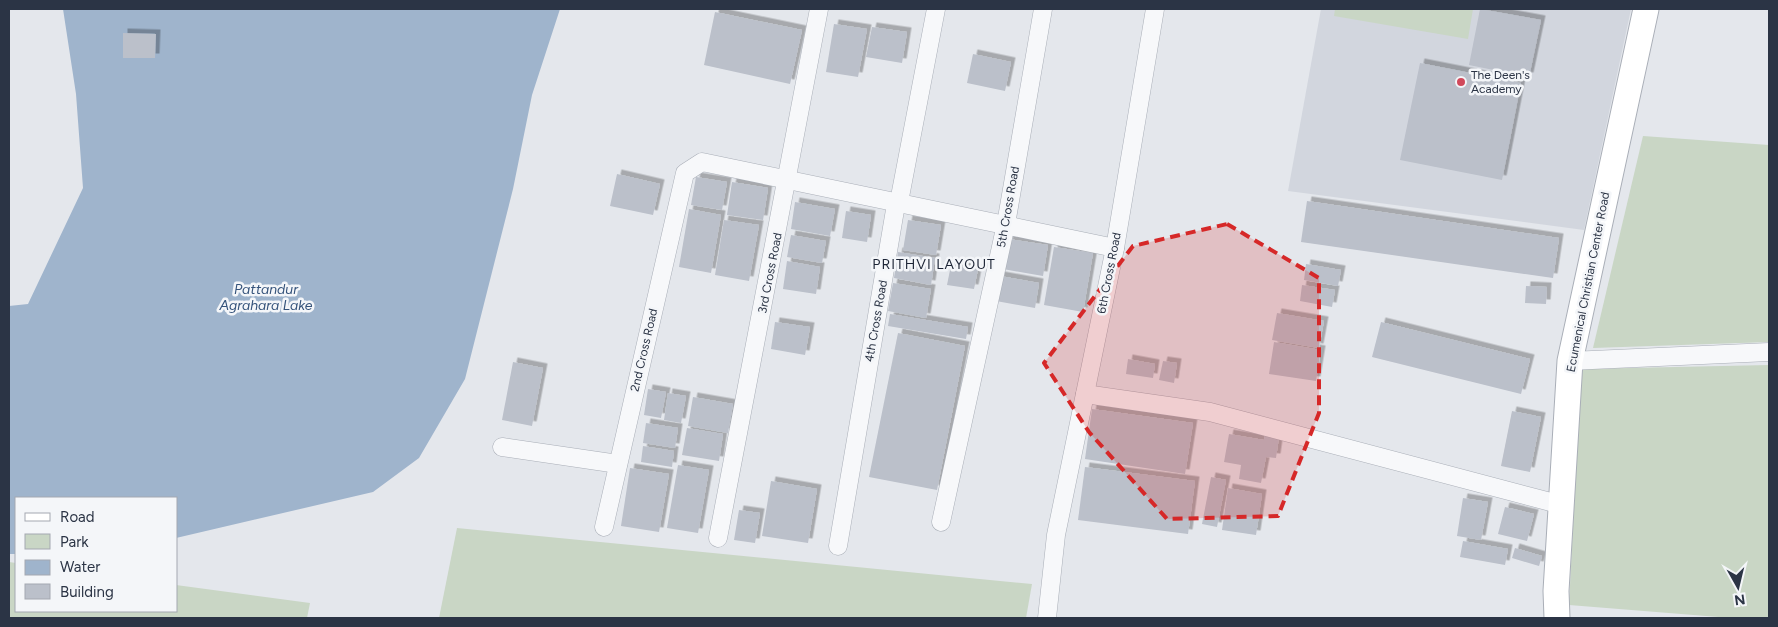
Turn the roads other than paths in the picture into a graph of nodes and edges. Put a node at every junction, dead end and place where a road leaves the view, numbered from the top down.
1 (819, 9) edge
2 (936, 9) edge
3 (1043, 9) edge
4 (1155, 9) edge
5 (1646, 9) edge
6 (788, 180) junction
7 (899, 202) junction
8 (1006, 224) junction
9 (1115, 248) junction
10 (1769, 352) edge
11 (1570, 361) junction
12 (1085, 394) junction
13 (502, 447) dead end
14 (618, 464) junction
15 (1562, 505) junction
16 (941, 522) dead end
17 (604, 527) dead end
18 (718, 538) dead end
19 (838, 546) dead end
20 (1047, 618) edge
21 (1558, 618) edge

1 - 6 street, 3rd Cross Road
2 - 7 street, 4th Cross Road
3 - 8 street, 5th Cross Road
4 - 9 street, 6th Cross Road
5 - 11 street, Ecumenical Christian Center Road
6 - 7 street
6 - 14 street, 2nd Cross Road
6 - 18 street, 3rd Cross Road
7 - 8 street
7 - 19 street, 4th Cross Road
8 - 9 street
8 - 16 street, 5th Cross Road
9 - 12 street, 6th Cross Road
10 - 11 street
11 - 15 street, Ecumenical Christian Center Road
12 - 15 street
12 - 20 street, 6th Cross Road
13 - 14 street
14 - 17 street, 2nd Cross Road
15 - 21 street, Ecumenical Christian Center Road

